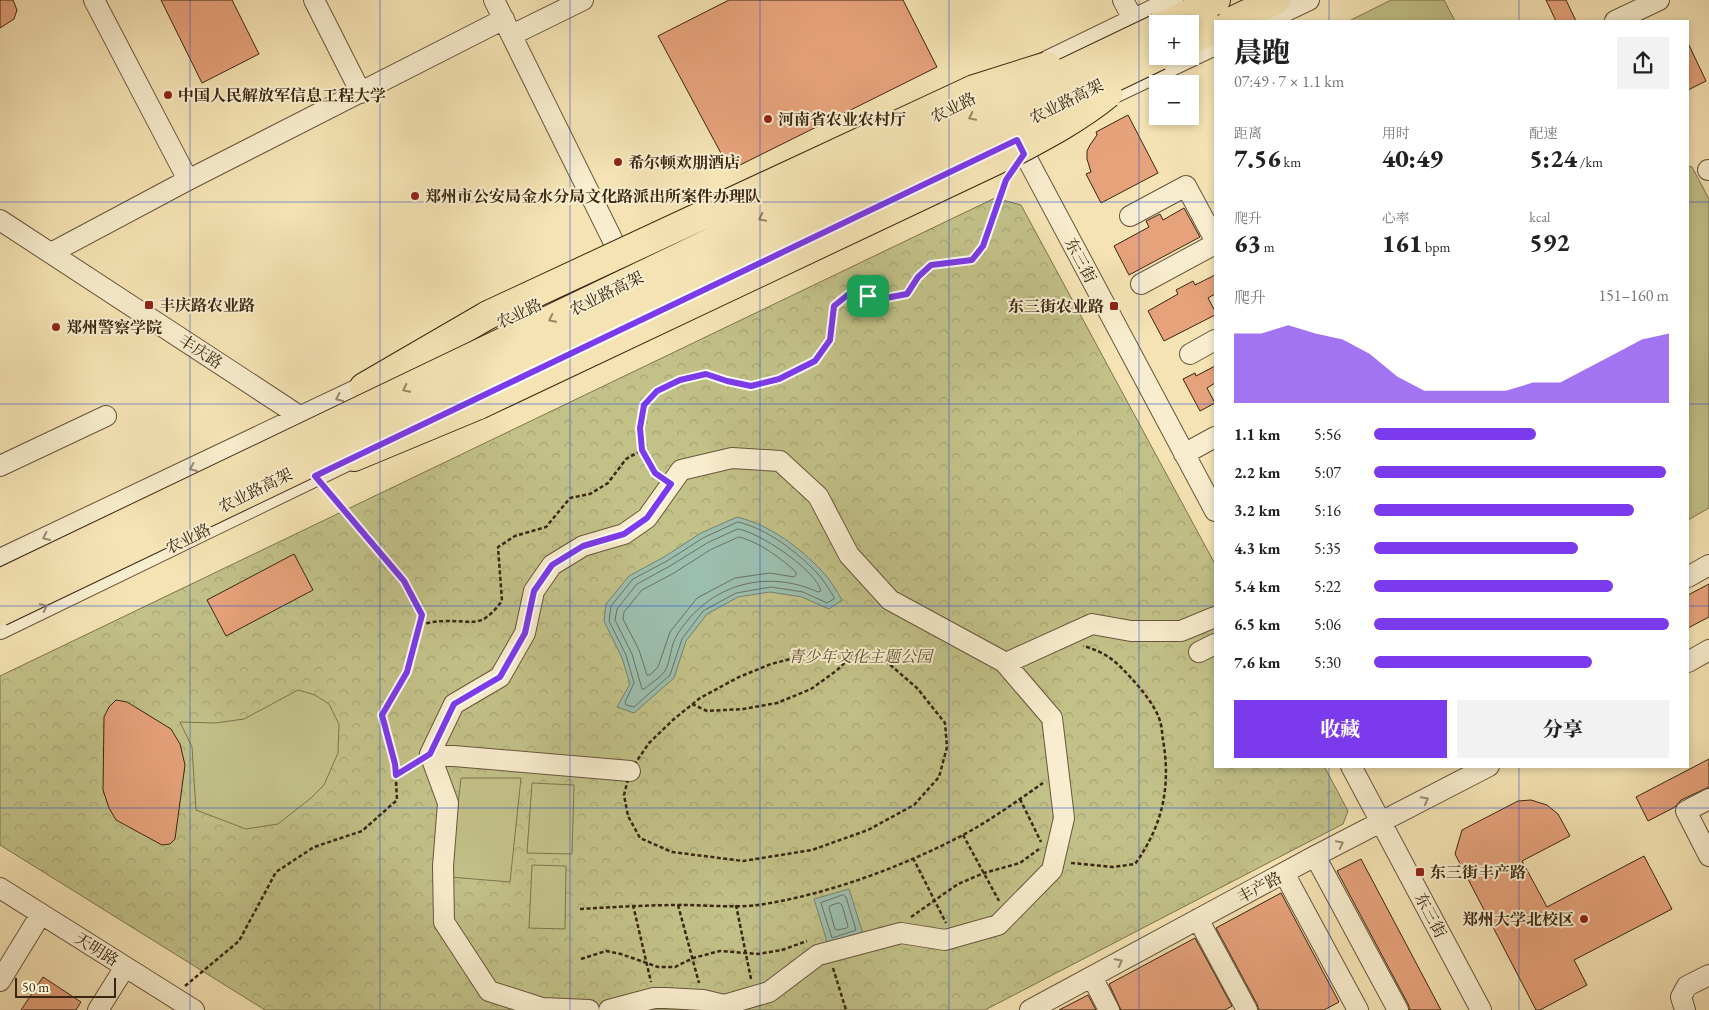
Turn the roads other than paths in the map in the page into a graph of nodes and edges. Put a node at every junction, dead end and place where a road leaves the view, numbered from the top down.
1 (94, 0) edge
2 (314, 0) edge
3 (494, 0) edge
4 (583, 0) edge
5 (1123, 0) edge
6 (1173, 0) edge
7 (1216, 0) edge
8 (1276, 0) edge
9 (1309, 0) edge
10 (1659, 0) edge
11 (1185, 15) edge
12 (1234, 20) edge
13 (1267, 20) edge
14 (1617, 20) edge
15 (1145, 24) edge
16 (508, 27) junction
17 (1214, 30) edge
18 (1199, 38) edge
19 (1121, 46) junction
20 (1214, 46) edge
21 (1149, 61) edge
22 (1149, 63) edge
23 (990, 89) junction
24 (361, 93) junction
25 (1020, 147) junction
26 (188, 180) junction
27 (1130, 216) dead end
28 (0, 220) edge
29 (1214, 238) edge
30 (1214, 245) edge
31 (50, 253) junction
32 (624, 263) junction
33 (1141, 284) dead end
34 (1214, 341) edge
35 (1190, 354) dead end
36 (364, 386) junction
37 (106, 416) dead end
38 (301, 417) junction
39 (1214, 438) edge
40 (1184, 454) junction
41 (354, 458) junction
42 (0, 466) edge
43 (1214, 509) edge
44 (0, 559) edge
45 (1709, 565) edge
46 (1689, 576) edge
47 (0, 583) edge
48 (0, 612) edge
49 (1214, 617) edge
50 (0, 629) edge
51 (1709, 650) edge
52 (1689, 661) edge
53 (1006, 663) dead end
54 (430, 754) junction
55 (1353, 768) edge
56 (1485, 768) edge
57 (630, 771) road end
58 (1709, 799) edge
59 (1382, 823) junction
60 (1315, 856) junction
61 (1709, 856) edge
62 (1284, 873) junction
63 (0, 888) edge
64 (41, 914) junction
65 (1198, 919) junction
66 (125, 967) junction
67 (1709, 975) edge
68 (1092, 977) junction
69 (0, 981) edge
70 (98, 1010) edge
71 (194, 1010) edge
72 (589, 1010) edge
73 (609, 1010) edge
74 (1030, 1010) edge
75 (1109, 1010) edge
76 (1247, 1010) edge
77 (1358, 1010) edge
78 (1398, 1010) edge
79 (1481, 1010) edge
80 (1685, 1010) edge

1 - 26 street
2 - 24 street
3 - 16 street
4 - 16 street
5 - 15 street
6 - 15 street, 农业路
7 - 11 highway
8 - 12 highway
9 - 13 street
10 - 14 street
15 - 19 highway, 农业路高架, bridge
15 - 23 street, 农业路
16 - 24 street
16 - 32 street
17 - 18 highway
19 - 36 highway, bridge
19 -> 47 highway, 农业路高架, bridge
20 - 25 street, 农业路
21 - 48 highway, 农业路高架, bridge
22 - 41 highway, bridge
23 - 25 street, 东三街
23 - 32 street, 农业路
24 - 26 street
25 - 40 street, 东三街
25 - 41 street, 农业路
26 - 31 street
27 - 29 street
28 - 31 street, 丰庆路
30 - 33 street
31 - 38 street, 丰庆路
32 - 36 street, 农业路
34 - 35 street
36 -> 38 street, 农业路
37 - 42 street
38 -> 44 street, 农业路
39 - 40 street
40 - 43 street, 东三街
50 -> 41 street, 农业路
45 - 46 street
49 - 53 street
51 - 52 street
54 - 57 street
54 - 72 street
54 - 73 street
55 - 59 street, 东三街
59 -> 56 street, 丰产路
58 - 61 street
60 -> 59 street, 丰产路
59 - 79 street, 东三街
60 - 62 street, 丰产路
60 - 78 street
62 - 65 street, 丰产路
62 - 77 street
63 - 64 street, 天明路
64 - 66 street, 天明路
64 - 69 street
68 -> 65 street, 丰产路
65 - 76 street
66 - 70 street
66 - 71 street, 天明路
67 - 80 street
68 - 74 street, 丰产路
68 - 75 street

